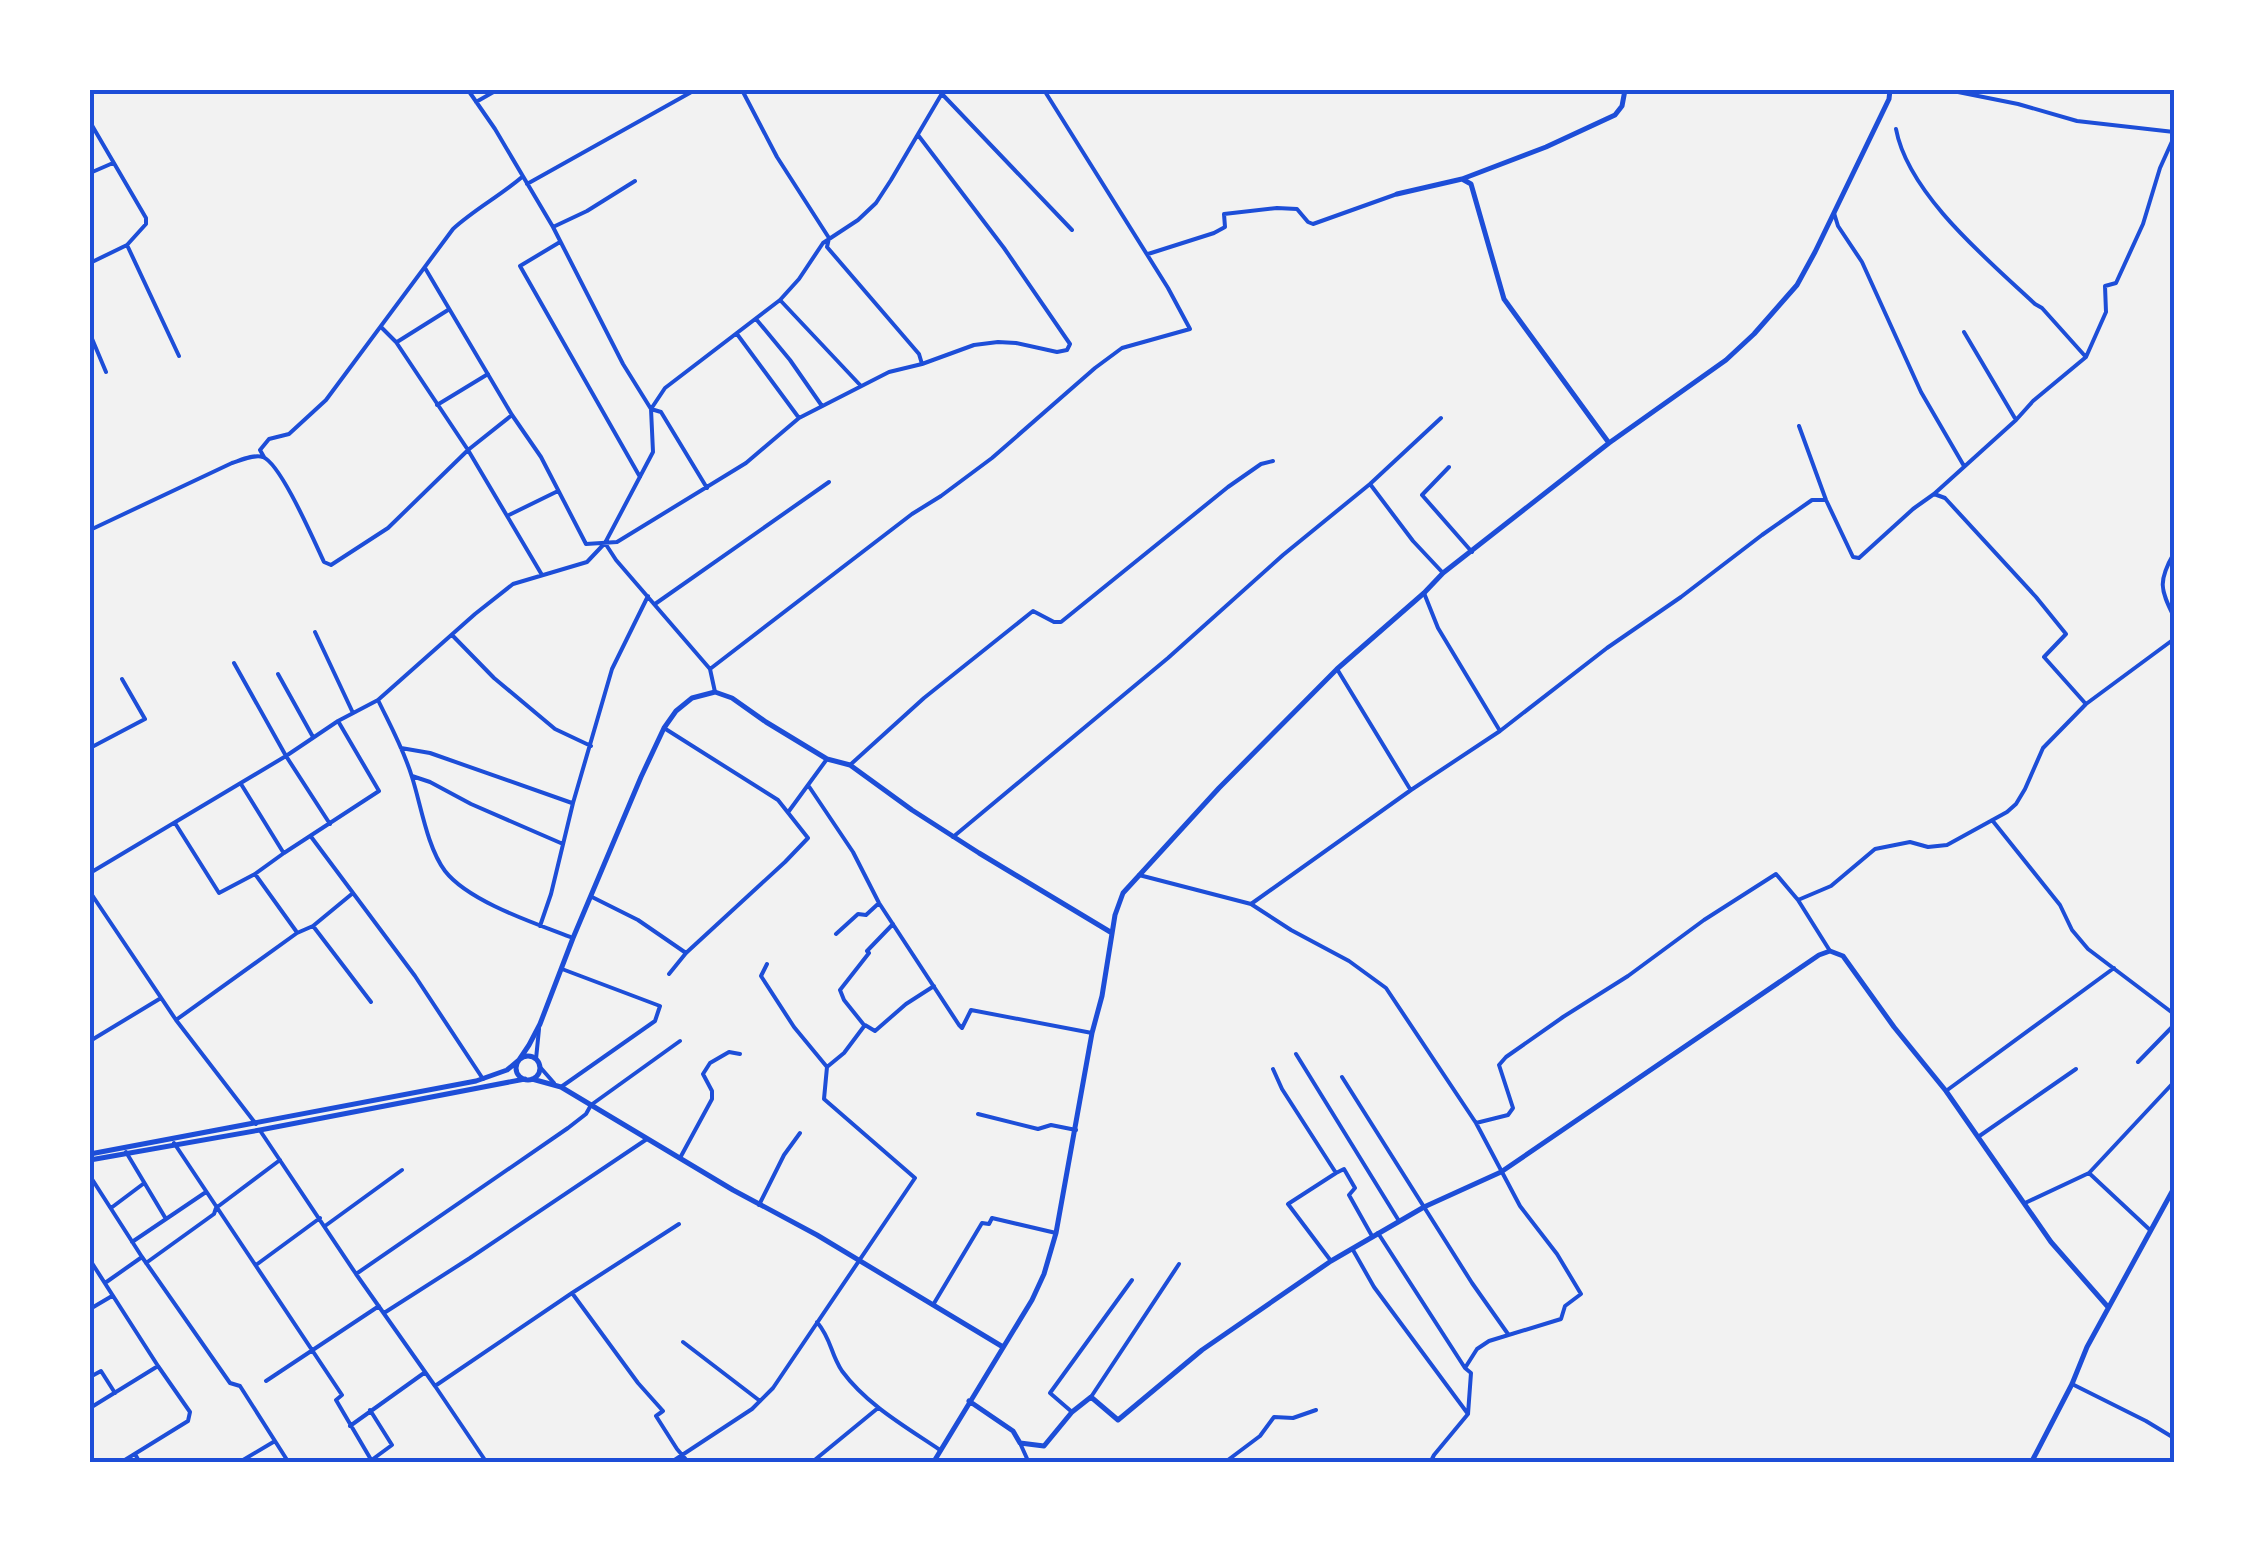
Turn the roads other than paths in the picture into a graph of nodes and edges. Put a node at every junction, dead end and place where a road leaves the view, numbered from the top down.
1 (468, 90) edge
2 (497, 90) edge
3 (696, 90) edge
4 (742, 90) edge
5 (1044, 90) edge
6 (1625, 90) edge
7 (1890, 90) edge
8 (1948, 90) edge
9 (943, 92) edge
10 (476, 102) junction
11 (90, 122) edge
12 (1896, 128) dead end
13 (2174, 134) edge
14 (918, 135) junction
15 (114, 162) junction
16 (90, 174) edge
17 (522, 177) junction
18 (1462, 179) junction
19 (635, 181) dead end
20 (527, 184) junction
21 (1397, 194) joint
22 (1834, 213) junction
23 (552, 227) junction
24 (1072, 230) dead end
25 (829, 238) junction
26 (560, 242) junction
27 (127, 245) junction
28 (1147, 254) junction
29 (90, 263) edge
30 (424, 268) junction
31 (780, 300) junction
32 (448, 310) junction
33 (756, 319) junction
34 (380, 326) junction
35 (1964, 332) dead end
36 (90, 334) edge
37 (738, 334) junction
38 (396, 342) junction
39 (179, 356) dead end
40 (2086, 357) junction
41 (922, 364) junction
42 (106, 372) dead end
43 (488, 374) junction
44 (861, 386) junction
45 (438, 405) junction
46 (822, 406) junction
47 (651, 410) junction
48 (512, 414) junction
49 (799, 418) junction
50 (1441, 418) dead end
51 (2016, 420) junction
52 (1799, 426) dead end
53 (1609, 443) junction
54 (468, 450) junction
55 (264, 458) junction
56 (1273, 461) dead end
57 (1964, 466) junction
58 (1449, 467) dead end
59 (640, 478) junction
60 (829, 482) dead end
61 (1370, 484) junction
62 (707, 488) junction
63 (558, 491) junction
64 (1934, 494) junction
65 (1826, 500) junction
66 (506, 516) junction
67 (90, 530) edge
68 (604, 542) junction
69 (1472, 552) junction
70 (2174, 553) edge
71 (1443, 574) junction
72 (542, 575) junction
73 (1424, 593) junction
74 (648, 596) junction
75 (655, 604) junction
76 (2174, 617) edge
77 (315, 632) dead end
78 (452, 635) junction
79 (2174, 639) edge
80 (234, 663) dead end
81 (710, 669) junction
82 (1337, 669) junction
83 (278, 674) dead end
84 (122, 680) dead end
85 (715, 692) junction
86 (378, 700) junction
87 (2086, 704) junction
88 (353, 713) junction
89 (338, 721) junction
90 (664, 728) junction
91 (1500, 731) junction
92 (312, 737) junction
93 (591, 746) junction
94 (90, 748) edge
95 (400, 748) junction
96 (286, 756) junction
97 (826, 759) junction
98 (850, 765) junction
99 (412, 776) junction
100 (241, 784) junction
101 (808, 784) junction
102 (1411, 790) junction
103 (573, 803) junction
104 (789, 812) junction
105 (1992, 820) junction
106 (176, 823) junction
107 (330, 824) junction
108 (310, 837) junction
109 (952, 837) junction
110 (563, 844) junction
111 (284, 853) junction
112 (90, 873) edge
113 (255, 874) junction
114 (1139, 875) junction
115 (90, 892) edge
116 (353, 893) junction
117 (592, 897) junction
118 (1798, 900) junction
119 (879, 903) junction
120 (1251, 904) junction
121 (893, 924) junction
122 (313, 926) junction
123 (540, 926) junction
124 (298, 932) junction
125 (836, 934) dead end
126 (1112, 934) junction
127 (573, 938) junction
128 (1830, 951) junction
129 (686, 953) junction
130 (767, 964) dead end
131 (2114, 968) junction
132 (562, 969) junction
133 (669, 974) dead end
134 (934, 986) junction
135 (161, 998) junction
136 (371, 1002) dead end
137 (2174, 1014) edge
138 (176, 1020) junction
139 (540, 1024) junction
140 (864, 1025) junction
141 (2174, 1025) edge
142 (1092, 1033) junction
143 (90, 1041) edge
144 (680, 1041) dead end
145 (740, 1054) dead end
146 (1296, 1054) dead end
147 (536, 1059) junction
148 (519, 1060) junction
149 (2138, 1062) dead end
150 (540, 1067) junction
151 (827, 1067) junction
152 (1273, 1068) dead end
153 (2076, 1069) dead end
154 (1342, 1077) dead end
155 (528, 1079) junction
156 (479, 1082) junction
157 (2174, 1082) edge
158 (557, 1085) junction
159 (1946, 1091) junction
160 (591, 1105) junction
161 (978, 1114) dead end
162 (1476, 1123) junction
163 (256, 1124) junction
164 (260, 1130) junction
165 (1076, 1130) junction
166 (800, 1133) dead end
167 (1978, 1137) junction
168 (647, 1139) junction
169 (174, 1142) junction
170 (125, 1150) junction
171 (90, 1157) edge
172 (680, 1158) junction
173 (280, 1160) junction
174 (402, 1170) dead end
175 (1500, 1172) junction
176 (1336, 1173) junction
177 (2089, 1173) junction
178 (90, 1176) edge
179 (143, 1184) junction
180 (2174, 1188) edge
181 (206, 1192) junction
182 (2024, 1202) junction
183 (759, 1204) junction
184 (1424, 1207) junction
185 (110, 1208) junction
186 (216, 1208) junction
187 (320, 1218) junction
188 (166, 1219) junction
189 (1399, 1221) junction
190 (679, 1224) dead end
191 (325, 1226) junction
192 (2150, 1230) junction
193 (1056, 1233) junction
194 (1375, 1235) junction
195 (132, 1242) junction
196 (1352, 1248) junction
197 (142, 1257) junction
198 (90, 1260) edge
199 (1331, 1261) junction
200 (860, 1262) junction
201 (146, 1263) junction
202 (1179, 1264) dead end
203 (256, 1265) junction
204 (356, 1274) junction
205 (1132, 1280) dead end
206 (105, 1283) junction
207 (572, 1293) junction
208 (112, 1296) junction
209 (933, 1305) junction
210 (379, 1306) junction
211 (2108, 1307) junction
212 (90, 1309) edge
213 (384, 1313) junction
214 (817, 1322) junction
215 (1508, 1334) junction
216 (683, 1342) dead end
217 (1004, 1347) junction
218 (313, 1351) junction
219 (158, 1366) junction
220 (1465, 1368) junction
221 (425, 1372) junction
222 (90, 1377) edge
223 (266, 1381) dead end
224 (2072, 1384) junction
225 (435, 1386) junction
226 (115, 1394) junction
227 (1091, 1397) junction
228 (760, 1401) junction
229 (969, 1401) junction
230 (90, 1408) edge
231 (878, 1408) junction
232 (370, 1410) junction
233 (1316, 1410) dead end
234 (1072, 1412) junction
235 (1468, 1414) junction
236 (350, 1426) junction
237 (2174, 1438) edge
238 (276, 1441) junction
239 (1020, 1443) junction
240 (940, 1450) junction
241 (135, 1454) junction
242 (684, 1454) junction
243 (372, 1462) edge
244 (120, 1463) edge
245 (140, 1463) edge
246 (238, 1463) edge
247 (289, 1463) edge
248 (487, 1463) edge
249 (670, 1463) edge
250 (689, 1463) edge
251 (811, 1463) edge
252 (933, 1463) edge
253 (1028, 1463) edge
254 (1224, 1463) edge
255 (1430, 1463) edge
256 (2031, 1463) edge

1 - 10 street
2 - 10 street
3 - 20 street
4 - 25 street
5 - 28 street
6 - 18 street
7 - 22 street
8 - 13 street
9 - 14 street
9 - 24 street
10 - 17 street
11 - 15 street
12 - 40 street
13 - 40 street
14 - 25 street
14 - 41 street
15 - 16 street
15 - 27 street
17 - 20 street
17 - 30 street
18 - 21 street
18 - 53 street
19 - 23 street
20 - 23 street
21 - 28 street
22 - 53 street
22 - 57 street
23 - 26 street
25 - 31 street
25 - 41 street
26 - 47 street
26 - 59 street
27 - 29 street
27 - 39 street
28 - 81 street
30 - 32 street
30 - 34 street
31 - 33 street
31 - 44 street
32 - 38 street
32 - 43 street
33 - 37 street
33 - 46 street
34 - 38 street
34 - 55 street
35 - 51 street
36 - 42 street
37 - 47 street
37 - 49 street
38 - 45 street
40 - 51 street
41 - 44 street
43 - 45 street
43 - 48 street
44 - 46 street
45 - 54 street
46 - 49 street
47 - 59 street
47 - 62 street
48 - 54 street
48 - 63 street
49 - 62 street
50 - 61 street
51 - 57 street
52 - 65 street
53 - 69 street
54 - 55 street
54 - 66 street
55 - 67 street
56 - 98 street
57 - 64 street
58 - 69 street
59 - 68 street
60 - 75 street
61 - 71 street
61 - 109 street
62 - 68 street
63 - 66 street
63 - 68 street
64 - 65 street
64 - 87 street
65 - 91 street
66 - 72 street
68 - 72 street
68 - 74 street
69 - 71 street
70 - 76 street
71 - 73 street
72 - 78 street
73 - 82 street
73 - 91 street
74 - 75 street
74 - 93 street
75 - 81 street
77 - 88 street
78 - 86 street
78 - 93 street
79 - 87 street
80 - 96 street
81 - 85 street
82 - 102 street
82 - 114 street
83 - 92 street
84 - 94 street
85 - 90 street
85 - 97 street
86 - 88 street
86 - 95 street
87 - 105 street
88 - 89 street
89 - 92 street
89 - 107 street
90 - 104 street
90 - 117 street
91 - 102 street
92 - 96 street
93 - 103 street
95 - 99 street
95 - 103 street
96 - 100 street
96 - 107 street
97 - 98 street
97 - 101 street
98 - 109 street
99 - 110 street
99 - 123 street
100 - 106 street
100 - 111 street
101 - 104 street
101 - 119 street
102 - 120 street
103 - 110 street
104 - 129 street
105 - 118 street
105 - 131 street
106 - 112 street
106 - 113 street
107 - 108 street
108 - 111 street
108 - 116 street
109 - 126 street
110 - 123 street
111 - 113 street
113 - 124 street
114 - 120 street
114 - 126 street
115 - 135 street
116 - 122 street
116 - 156 street
117 - 127 street
117 - 129 street
118 - 128 street
118 - 162 street
119 - 121 street
119 - 125 street
120 - 162 street
121 - 134 street
121 - 140 street
122 - 124 street
122 - 136 street
123 - 127 street
124 - 138 street
126 - 142 street
127 - 132 street
128 - 159 street
128 - 175 street
129 - 133 street
130 - 151 street
131 - 137 street
131 - 159 street
132 - 139 street
132 - 158 street
134 - 140 street
134 - 142 street
135 - 138 street
135 - 143 street
138 - 163 street
139 - 147 street
139 - 148 street
140 - 151 street
141 - 149 street
142 - 165 street
144 - 160 street
145 - 172 street
146 - 189 street
147 - 148 street
147 - 150 street
148 - 155 street
148 - 156 street
150 - 155 street
150 - 158 street
151 - 200 street
152 - 176 street
153 - 167 street
154 - 184 street
155 - 156 street
155 - 158 street
156 - 163 street
156 - 164 street
157 - 177 street
158 - 160 street
159 - 167 street
160 - 168 street
160 - 204 street
161 - 165 street
162 - 175 street
163 - 164 street
163 - 169 street
164 - 169 street
164 - 173 street
165 - 193 street
166 - 183 street
167 - 182 street
168 - 172 street
168 - 213 street
169 - 170 street
169 - 181 street
170 - 171 street
170 - 179 street
172 - 183 street
173 - 186 street
173 - 187 street
174 - 191 street
175 - 184 street
175 - 215 street
176 - 194 street
176 - 199 street
177 - 182 street
177 - 192 street
178 - 185 street
179 - 185 street
179 - 188 street
180 - 192 street
181 - 186 street
181 - 188 street
182 - 211 street
183 - 200 street
184 - 189 street
184 - 215 street
185 - 195 street
186 - 201 street
186 - 203 street
187 - 191 street
187 - 203 street
188 - 195 street
189 - 194 street
190 - 207 street
191 - 204 street
192 - 211 street
193 - 209 street
193 - 217 street
194 - 196 street
194 - 220 street
195 - 197 street
196 - 199 street
196 - 235 street
197 - 201 street
197 - 206 street
198 - 206 street
199 - 227 street
200 - 209 street
200 - 214 street
201 - 238 street
202 - 227 street
203 - 218 street
204 - 210 street
205 - 234 street
206 - 208 street
207 - 225 street
207 - 242 street
208 - 212 street
208 - 219 street
209 - 217 street
210 - 213 street
210 - 218 street
211 - 224 street
213 - 221 street
214 - 228 street
214 - 231 street
215 - 220 street
216 - 228 street
217 - 229 street
218 - 223 street
218 - 236 street
219 - 226 street
219 - 241 street
220 - 235 street
221 - 225 street
221 - 232 street
222 - 226 street
224 - 237 street
224 - 256 street
225 - 248 street
226 - 230 street
227 - 234 street
228 - 242 street
229 - 239 street
229 - 240 street
231 - 240 street
231 - 251 street
232 - 236 street
232 - 243 street
233 - 254 street
234 - 239 street
235 - 255 street
236 - 243 street
238 - 246 street
238 - 247 street
239 - 253 street
240 - 252 street
241 - 244 street
241 - 245 street
242 - 249 street
242 - 250 street

